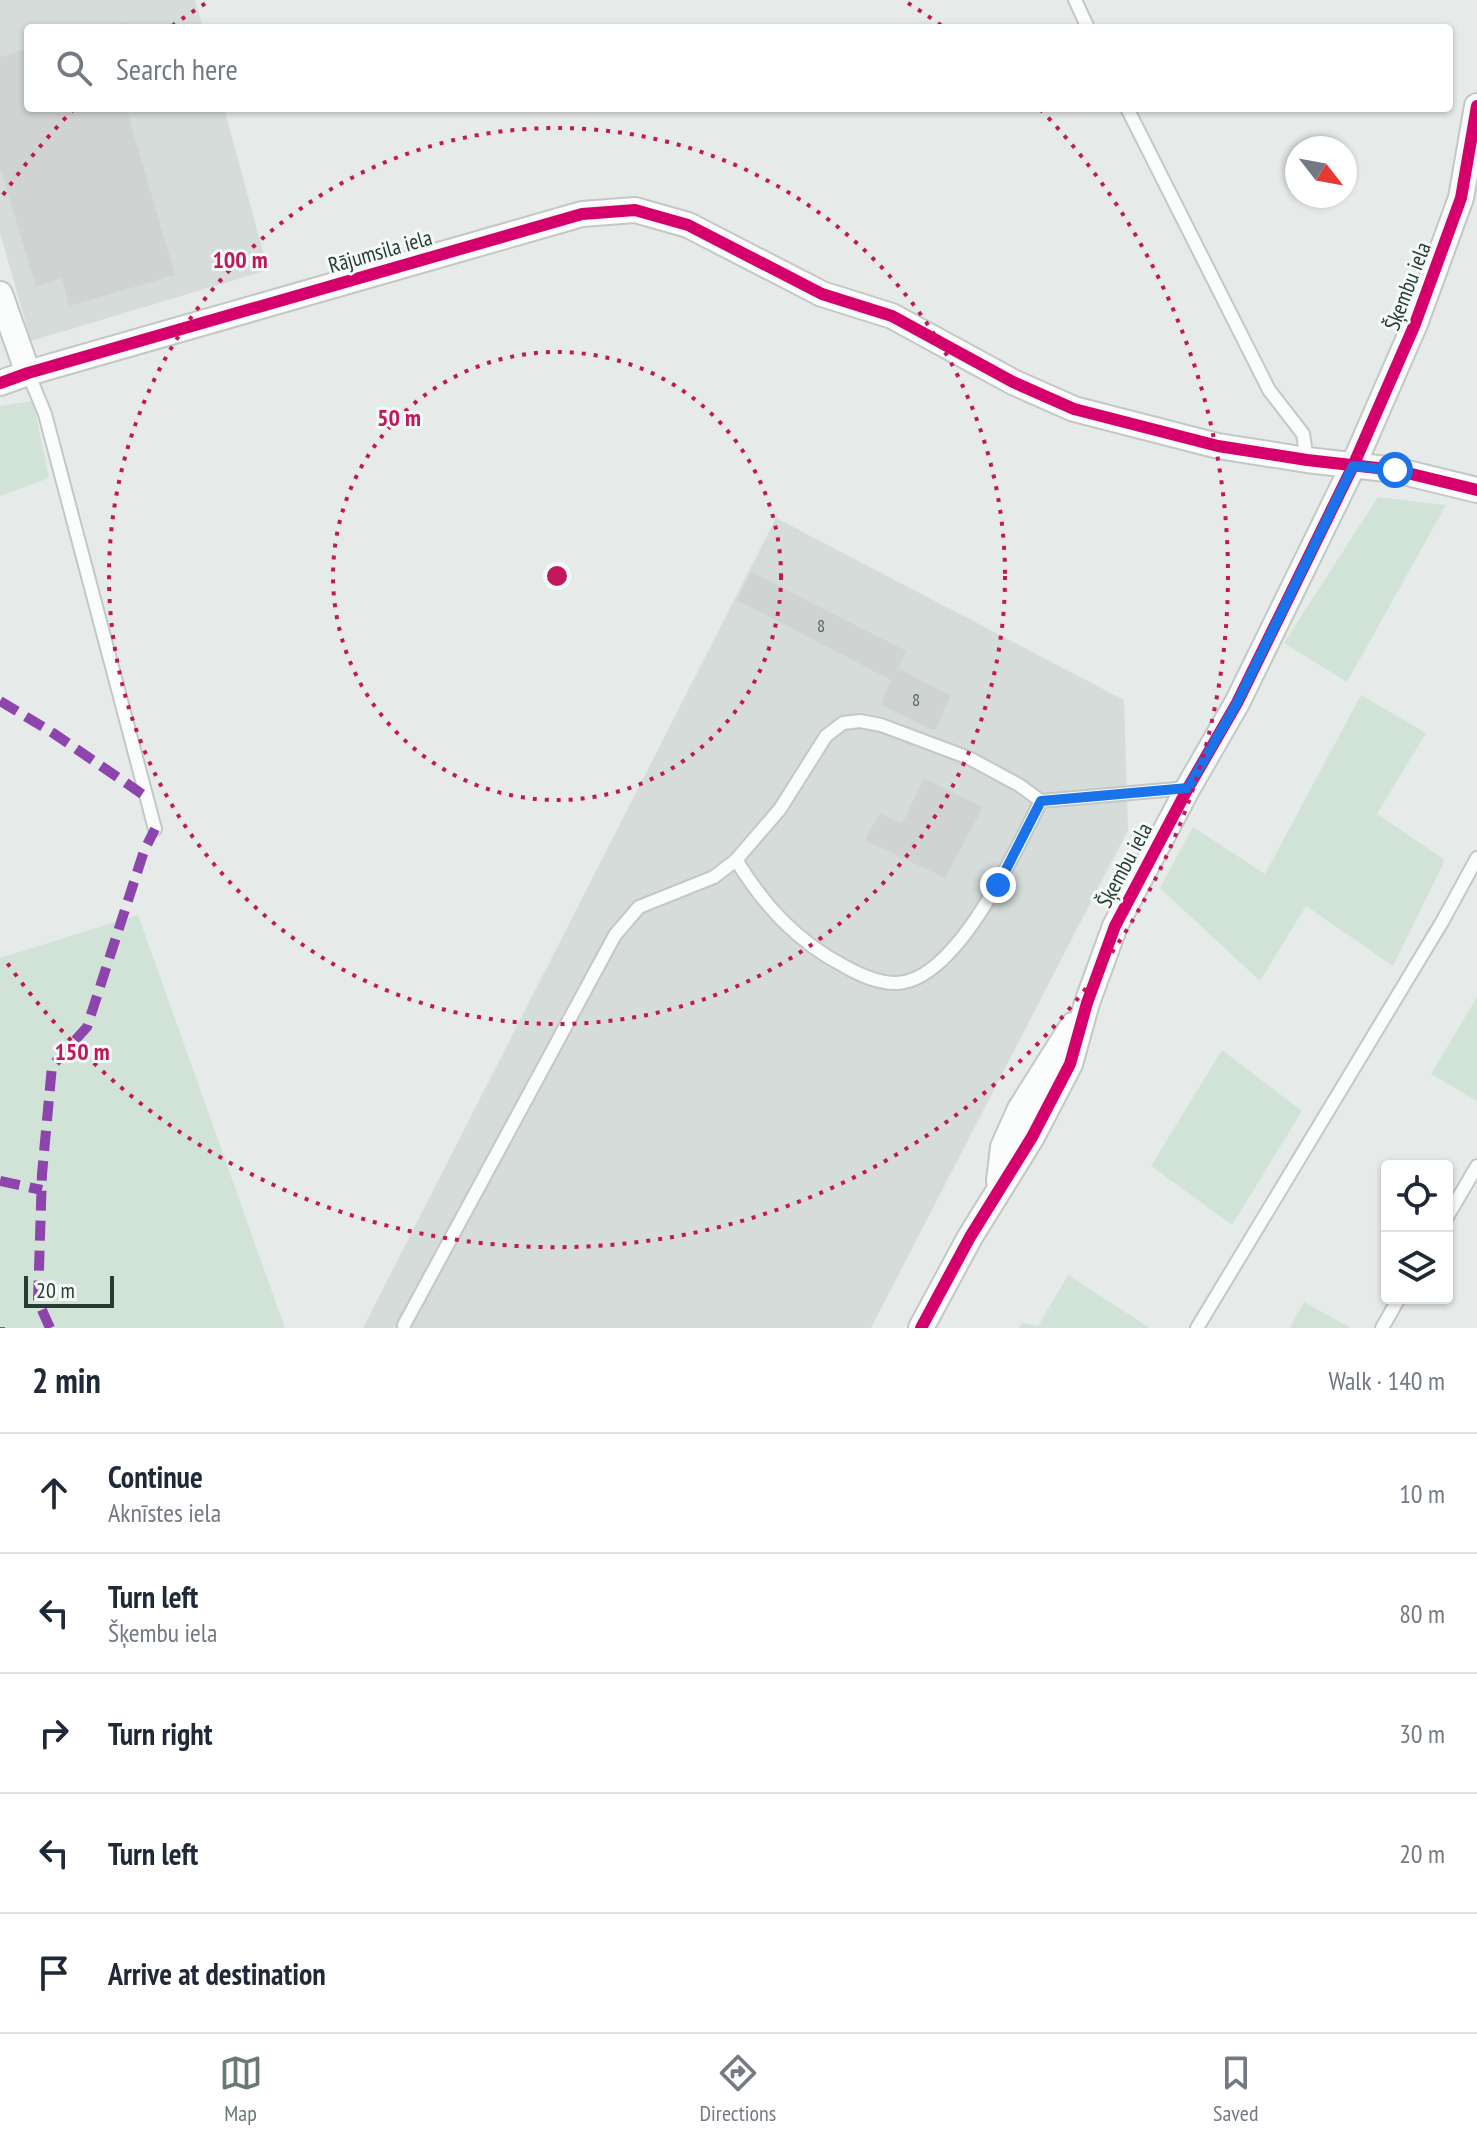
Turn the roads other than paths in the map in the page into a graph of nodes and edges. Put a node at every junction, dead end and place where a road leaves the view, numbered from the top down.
1 (1075, 0) edge
2 (1086, 24) edge
3 (1477, 106) edge
4 (1129, 112) edge
5 (0, 294) edge
6 (28, 373) junction
7 (0, 383) edge
8 (1307, 460) junction
9 (1353, 466) junction
10 (1477, 490) edge
11 (1188, 788) junction
12 (1041, 801) junction
13 (155, 829) dead end
14 (1477, 858) edge
15 (736, 860) junction
16 (1477, 1166) edge
17 (1453, 1207) edge
18 (1396, 1304) edge
19 (404, 1325) dead end
20 (921, 1328) edge
21 (1197, 1328) edge
22 (1382, 1328) edge

1 - 2 lane
3 - 9 street, Šķembu iela
4 - 8 lane
5 - 6 street
6 - 7 street, Rājumsila iela
6 - 8 street, Rājumsila iela
6 - 13 lane
8 - 9 street
9 - 10 street
9 - 11 street, Šķembu iela
11 - 12 lane
11 - 20 street, Šķembu iela
12 - 15 lane
12 - 15 lane
14 - 21 lane
15 - 19 lane
16 - 17 lane
18 - 22 lane

